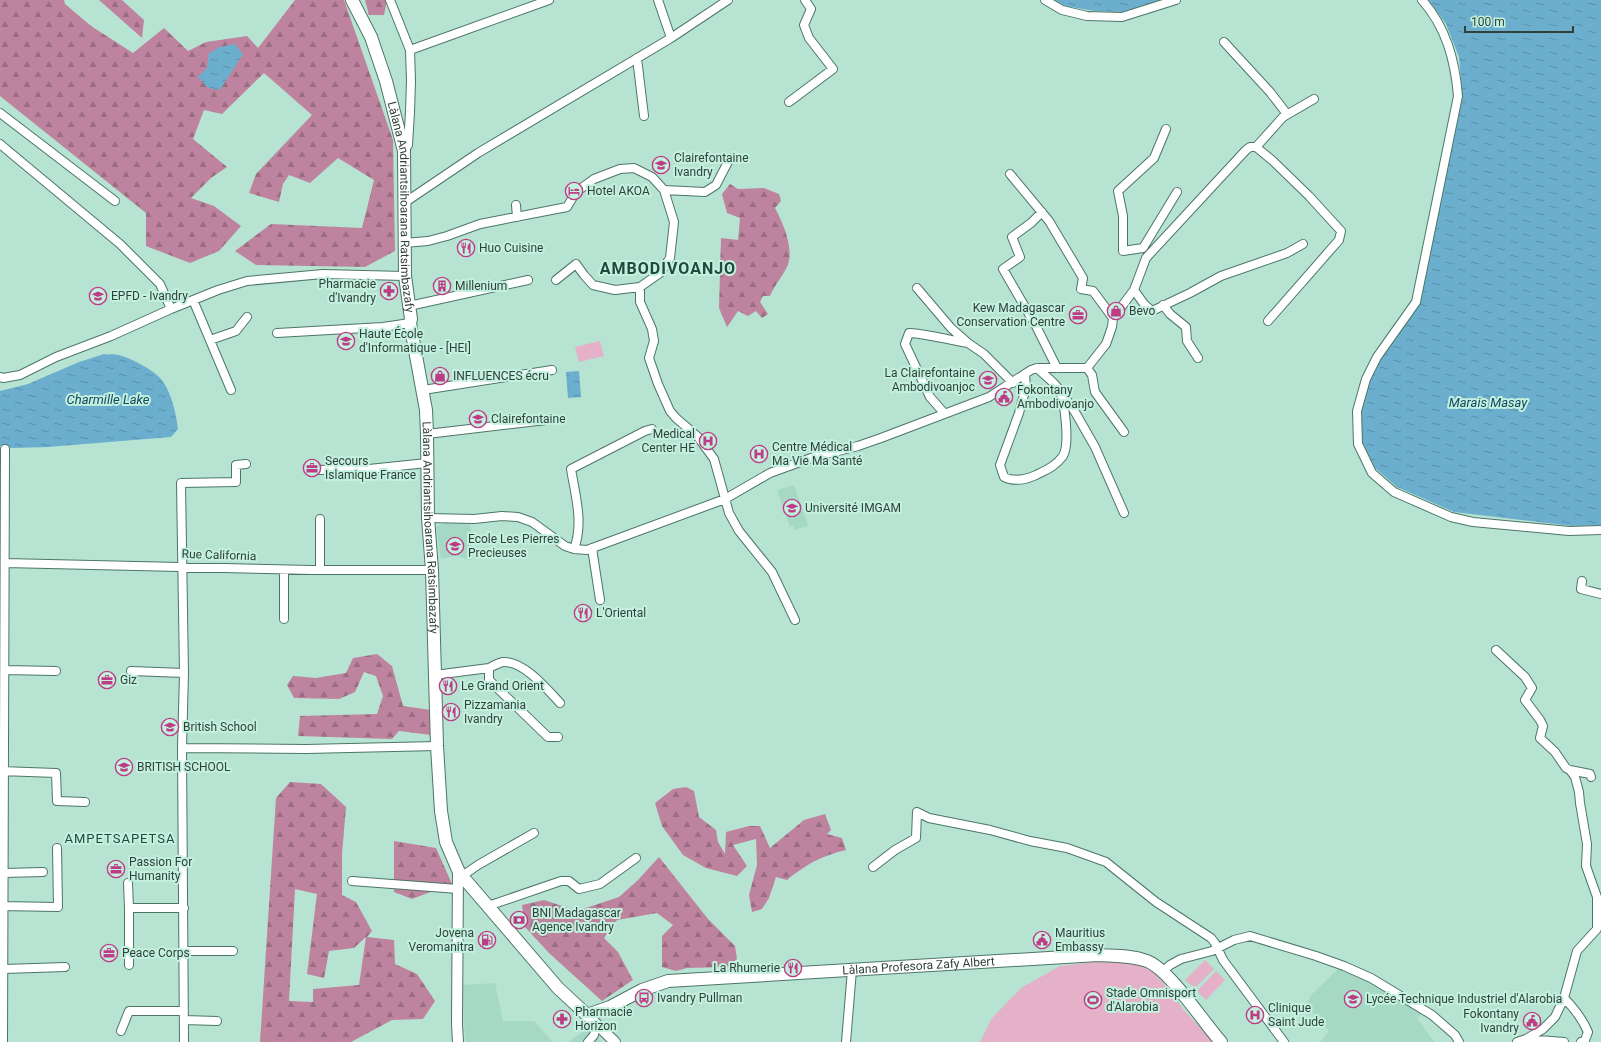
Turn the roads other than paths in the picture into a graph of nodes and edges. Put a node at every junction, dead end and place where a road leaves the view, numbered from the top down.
1 (352, 0) edge
2 (390, 0) edge
3 (549, 0) edge
4 (658, 0) edge
5 (728, 0) edge
6 (805, 0) edge
7 (1044, 0) edge
8 (1176, 0) edge
9 (1422, 0) edge
10 (539, 2) edge
11 (671, 38) junction
12 (1224, 42) dead end
13 (410, 50) junction
14 (637, 58) junction
15 (1314, 100) dead end
16 (789, 102) dead end
17 (0, 113) edge
18 (1287, 114) junction
19 (644, 116) dead end
20 (1166, 129) dead end
21 (0, 144) edge
22 (1256, 147) junction
23 (404, 151) junction
24 (730, 158) dead end
25 (1010, 174) dead end
26 (664, 190) junction
27 (1176, 192) dead end
28 (115, 201) dead end
29 (404, 203) junction
30 (516, 205) dead end
31 (1042, 212) junction
32 (517, 217) junction
33 (404, 243) junction
34 (1303, 244) dead end
35 (1143, 248) junction
36 (1146, 258) junction
37 (405, 276) junction
38 (528, 280) dead end
39 (556, 280) dead end
40 (640, 288) junction
41 (917, 288) dead end
42 (1134, 290) junction
43 (193, 300) junction
44 (1162, 305) junction
45 (409, 306) junction
46 (171, 309) junction
47 (248, 317) dead end
48 (1113, 318) junction
49 (1268, 320) dead end
50 (410, 323) junction
51 (277, 333) dead end
52 (210, 340) junction
53 (968, 343) junction
54 (1198, 358) dead end
55 (1037, 368) junction
56 (1057, 368) junction
57 (1087, 368) junction
58 (552, 370) dead end
59 (1025, 374) junction
60 (0, 377) edge
61 (1013, 383) junction
62 (1059, 389) junction
63 (231, 390) dead end
64 (423, 390) junction
65 (944, 413) junction
66 (555, 419) dead end
67 (652, 429) dead end
68 (1124, 432) dead end
69 (428, 434) junction
70 (5, 449) dead end
71 (427, 463) junction
72 (246, 464) dead end
73 (318, 470) dead end
74 (725, 500) junction
75 (1124, 513) dead end
76 (428, 518) junction
77 (320, 519) dead end
78 (1601, 530) edge
79 (592, 548) junction
80 (574, 549) junction
81 (5, 563) junction
82 (181, 566) junction
83 (284, 570) junction
84 (320, 570) junction
85 (432, 570) junction
86 (1582, 581) dead end
87 (1601, 594) edge
88 (600, 600) dead end
89 (284, 619) dead end
90 (795, 620) dead end
91 (1496, 650) dead end
92 (489, 668) junction
93 (5, 670) junction
94 (56, 671) dead end
95 (131, 671) dead end
96 (184, 672) junction
97 (435, 675) junction
98 (560, 703) dead end
99 (558, 737) dead end
100 (437, 746) junction
101 (182, 748) junction
102 (1570, 770) junction
103 (2, 771) edge
104 (1591, 777) dead end
105 (85, 802) dead end
106 (534, 833) dead end
107 (57, 848) dead end
108 (636, 858) dead end
109 (873, 867) dead end
110 (43, 872) dead end
111 (4, 873) junction
112 (460, 873) junction
113 (352, 881) dead end
114 (128, 883) dead end
115 (458, 889) junction
116 (2, 906) edge
117 (488, 906) junction
118 (129, 908) junction
119 (184, 908) junction
120 (1599, 929) edge
121 (1218, 948) junction
122 (184, 950) junction
123 (233, 951) dead end
124 (129, 965) dead end
125 (65, 967) dead end
126 (4, 969) junction
127 (852, 970) junction
128 (1162, 972) junction
129 (1564, 998) junction
130 (184, 1011) junction
131 (586, 1015) junction
132 (184, 1020) junction
133 (217, 1021) dead end
134 (121, 1031) dead end
135 (1526, 1039) junction
136 (3, 1042) edge
137 (184, 1042) edge
138 (458, 1042) edge
139 (588, 1042) edge
140 (615, 1042) edge
141 (846, 1042) edge
142 (1221, 1042) edge
143 (1284, 1042) edge
144 (1459, 1042) edge
145 (1517, 1042) edge
146 (1564, 1042) edge
147 (1581, 1042) edge

1 - 23 main road, Làlana Andriantsihoarana Ratsimbazafy
2 - 13 street
3 - 10 street
4 - 11 street
5 - 11 street
6 - 16 street
7 - 8 street
9 - 78 street
10 - 13 street
11 - 14 street
12 - 18 street
13 - 23 street
14 - 19 street
14 - 29 street
15 - 18 street
17 - 28 street
18 - 22 street
20 - 35 street
21 - 46 street
22 - 36 street
22 - 49 street
23 - 29 main road, Làlana Andriantsihoarana Ratsimbazafy
24 - 26 street
25 - 31 street
26 - 32 street
26 - 40 street
27 - 35 street
29 - 33 main road, Làlana Andriantsihoarana Ratsimbazafy
30 - 32 street
31 - 48 street
31 - 56 street
32 - 33 street
33 - 37 main road, Làlana Andriantsihoarana Ratsimbazafy
34 - 44 street
35 - 36 street
36 - 42 street
37 - 43 street
37 - 45 main road, Làlana Andriantsihoarana Ratsimbazafy
38 - 45 street
39 - 40 street
40 - 74 street
41 - 53 street
42 - 44 street
42 - 48 street
43 - 46 street
43 - 52 street
44 - 54 street
45 - 50 main road, Làlana Andriantsihoarana Ratsimbazafy
46 - 60 street
47 - 52 street
48 - 57 street
50 - 51 street
50 - 64 main road, Làlana Andriantsihoarana Ratsimbazafy
52 - 63 street
53 - 61 street
53 - 65 street
55 - 56 street
55 - 59 street
55 - 62 street
56 - 57 street
57 - 68 street
58 - 64 street
59 - 61 street
59 - 62 street
61 - 65 street
62 - 75 street
64 - 69 main road, Làlana Andriantsihoarana Ratsimbazafy
65 - 74 street
66 - 69 street
67 - 80 street
69 - 71 main road, Làlana Andriantsihoarana Ratsimbazafy
70 - 81 street
71 - 73 street
71 - 76 main road, Làlana Andriantsihoarana Ratsimbazafy
72 - 82 street
74 - 79 street
74 - 90 street
76 - 80 street
76 - 85 main road, Làlana Andriantsihoarana Ratsimbazafy
77 - 84 street
79 - 80 street
79 - 88 street
81 - 82 street, Rue California
81 - 93 street
82 - 83 street, Rue California
82 - 96 street
83 - 84 street, Rue California
83 - 89 street
84 - 85 street, Rue California
85 - 97 main road, Làlana Andriantsihoarana Ratsimbazafy
86 - 87 street
91 - 102 street
92 - 97 street
92 - 98 street
92 - 99 street
93 - 94 street
93 - 103 street
95 - 96 street
96 - 101 street
97 - 100 main road, Làlana Andriantsihoarana Ratsimbazafy
100 - 101 street
100 - 112 main road, Làlana Andriantsihoarana Ratsimbazafy
101 - 119 street
102 - 104 street
102 - 120 street
103 - 105 street
103 - 111 street
106 - 112 street
107 - 116 street
108 - 117 street
109 - 121 street
110 - 111 street
111 - 116 street
112 - 115 street
112 - 117 main road, Làlana Andriantsihoarana Ratsimbazafy
113 - 115 street
114 - 118 street
115 - 138 street
116 - 126 street
117 - 131 main road, Làlana Andriantsihoarana Ratsimbazafy
118 - 119 street
118 - 124 street
119 - 122 street
120 - 129 street
121 - 128 street
121 - 143 street
121 - 144 street
122 - 123 street
122 - 130 street
125 - 126 street
126 - 136 street
127 - 128 main road, Làlana Profesora Zafy Albert
127 - 131 main road, Làlana Profesora Zafy Albert
127 - 141 street
128 - 142 main road, Làlana Profesora Zafy Albert
129 - 135 street
129 - 147 street
130 - 132 street
130 - 134 street
131 - 139 street
131 - 140 street
132 - 133 street
132 - 137 street
135 - 145 street
135 - 146 street

